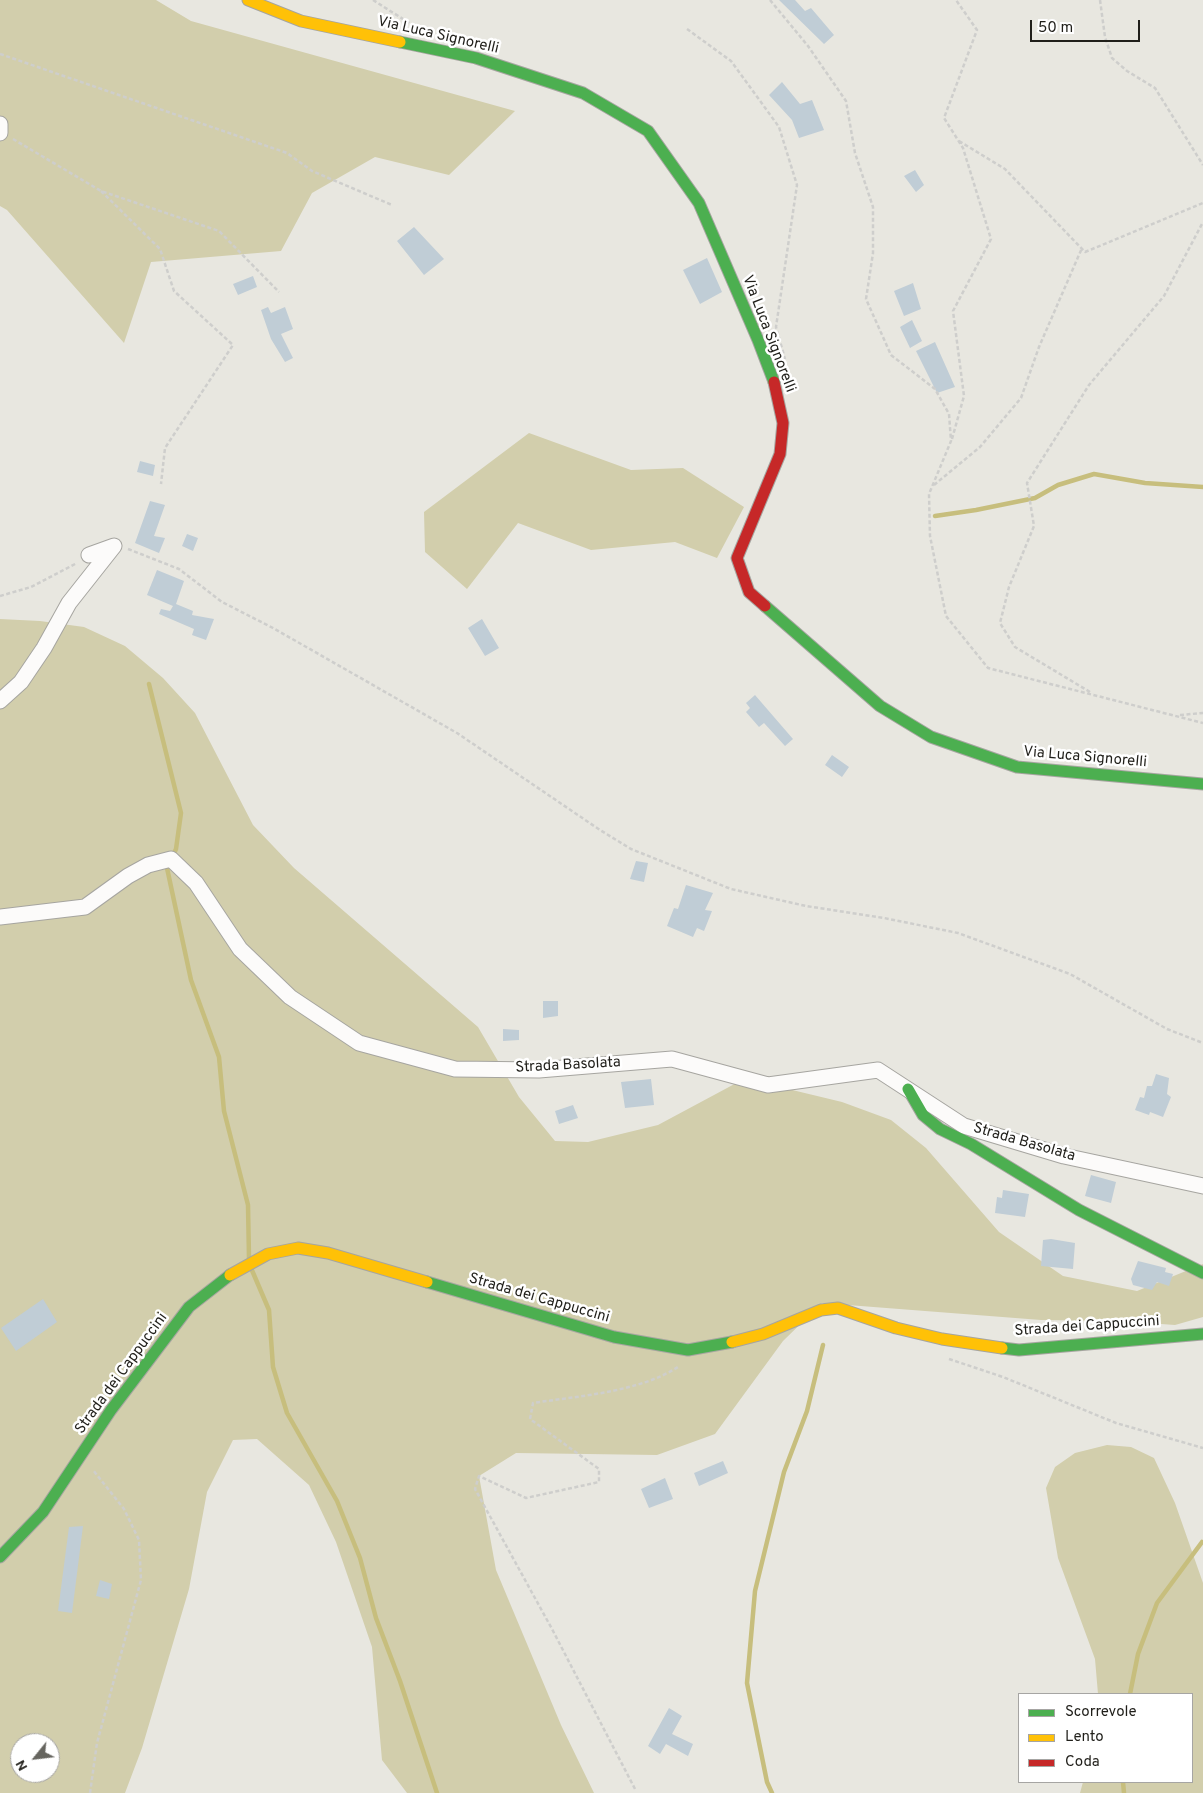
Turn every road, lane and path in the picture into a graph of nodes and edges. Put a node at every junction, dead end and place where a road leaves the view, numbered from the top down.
1 (248, 0) edge
2 (770, 0) edge
3 (956, 0) edge
4 (1100, 0) edge
5 (687, 29) dead end
6 (0, 54) edge
7 (0, 130) edge
8 (959, 141) junction
9 (1203, 165) edge
10 (101, 191) junction
11 (1203, 203) edge
12 (392, 205) dead end
13 (1203, 222) edge
14 (1082, 248) junction
15 (279, 292) dead end
16 (783, 366) dead end
17 (951, 441) junction
18 (161, 484) dead end
19 (932, 486) junction
20 (114, 546) junction
21 (89, 555) joint
22 (0, 596) edge
23 (1092, 694) junction
24 (0, 701) edge
25 (1203, 713) edge
26 (1177, 715) junction
27 (1203, 723) edge
28 (1203, 784) edge
29 (0, 917) edge
30 (1203, 1043) edge
31 (908, 1089) junction
32 (1203, 1186) edge
33 (1203, 1273) edge
34 (1203, 1334) edge
35 (941, 1356) dead end
36 (685, 1362) dead end
37 (1203, 1448) edge
38 (81, 1456) junction
39 (0, 1557) edge
40 (635, 1789) dead end
41 (90, 1793) edge

1 - 28 street, Via Luca Signorelli
2 - 17 path
3 - 8 path
4 - 9 path
5 - 16 path
6 - 12 path
7 - 10 path
8 - 14 path
8 - 17 path
10 - 15 path
10 - 18 path
11 - 14 path
13 - 23 path
14 - 19 path
17 - 19 path
19 - 23 path
20 - 21 street
20 - 24 street
20 - 30 path
21 - 22 path
23 - 26 path
25 - 26 path
26 - 27 path
29 - 31 street, Strada Basolata
31 - 32 street, Strada Basolata
31 - 33 street
34 - 38 street, Strada dei Cappuccini
35 - 37 path
36 - 40 path
38 - 39 street, Strada dei Cappuccini
38 - 41 path

